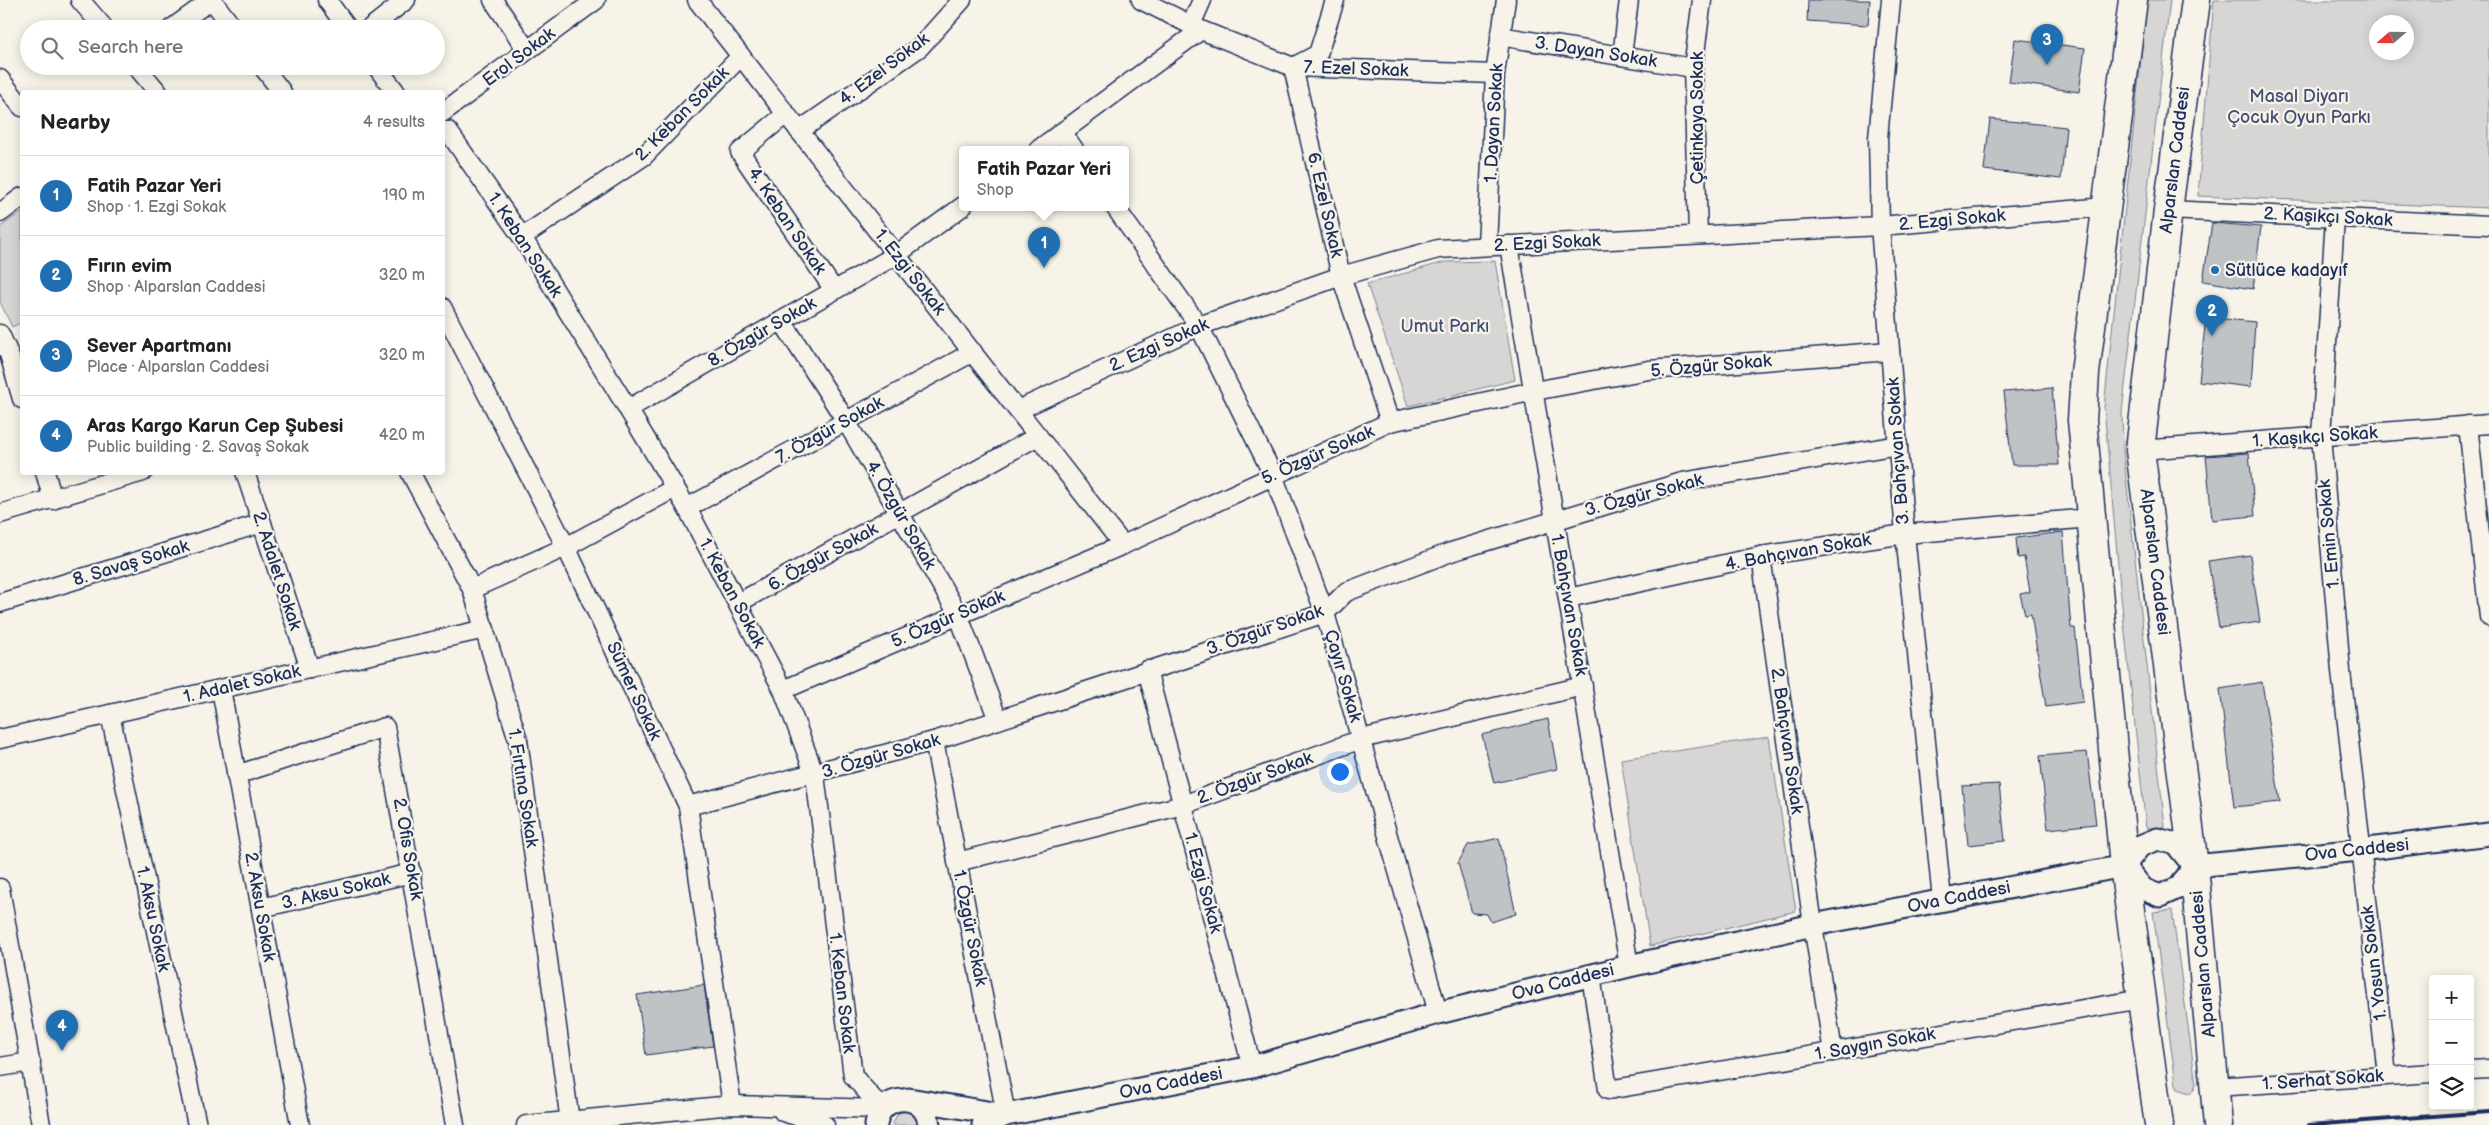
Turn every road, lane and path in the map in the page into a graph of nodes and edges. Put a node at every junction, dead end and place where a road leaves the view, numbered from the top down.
1 (80, 0) edge
2 (212, 0) edge
3 (327, 0) edge
4 (406, 0) edge
5 (492, 0) edge
6 (596, 0) edge
7 (962, 0) edge
8 (1141, 0) edge
9 (1202, 0) edge
10 (1335, 0) edge
11 (1506, 0) edge
12 (1629, 0) edge
13 (1702, 0) edge
14 (1891, 0) edge
15 (2133, 0) edge
16 (2196, 0) edge
17 (705, 3) edge
18 (97, 20) edge
19 (184, 20) edge
20 (227, 20) edge
21 (341, 20) edge
22 (380, 20) edge
23 (1196, 27) junction
24 (1500, 36) junction
25 (527, 50) junction
26 (741, 56) junction
27 (1622, 56) junction
28 (1293, 67) junction
29 (1693, 68) junction
30 (1495, 74) junction
31 (144, 75) edge
32 (269, 75) edge
33 (383, 75) edge
34 (0, 79) edge
35 (156, 90) edge
36 (280, 90) edge
37 (394, 90) edge
38 (20, 104) edge
39 (445, 112) edge
40 (786, 114) junction
41 (445, 130) edge
42 (799, 131) junction
43 (1062, 132) junction
44 (1043, 146) edge
45 (1072, 146) edge
46 (20, 198) edge
47 (2106, 207) junction
48 (959, 209) edge
49 (2168, 210) junction
50 (1118, 211) edge
51 (0, 213) edge
52 (2335, 218) junction
53 (2489, 225) edge
54 (1880, 226) junction
55 (1698, 236) junction
56 (522, 237) junction
57 (1509, 245) junction
58 (1487, 246) junction
59 (896, 255) junction
60 (1340, 276) junction
61 (834, 290) junction
62 (445, 313) edge
63 (782, 321) junction
64 (1199, 326) junction
65 (0, 334) edge
66 (1890, 351) junction
67 (973, 352) junction
68 (1534, 391) junction
69 (20, 392) edge
70 (628, 409) junction
71 (1018, 410) junction
72 (846, 421) junction
73 (1390, 422) junction
74 (2489, 424) edge
75 (2468, 425) junction
76 (1038, 436) junction
77 (2321, 436) junction
78 (1898, 445) junction
79 (2140, 450) junction
80 (46, 475) edge
81 (133, 475) edge
82 (246, 475) edge
83 (412, 475) edge
84 (1273, 475) junction
85 (675, 488) junction
86 (53, 500) junction
87 (687, 508) junction
88 (0, 514) edge
89 (900, 514) junction
90 (2091, 518) junction
91 (1555, 520) junction
92 (262, 523) junction
93 (1905, 534) junction
94 (1123, 544) junction
95 (566, 547) junction
96 (1761, 556) junction
97 (472, 589) junction
98 (1568, 598) junction
99 (0, 603) edge
100 (738, 603) junction
101 (1325, 613) junction
102 (958, 614) junction
103 (2489, 617) edge
104 (485, 629) junction
105 (310, 669) junction
106 (1146, 670) junction
107 (1583, 686) junction
108 (221, 689) junction
109 (783, 690) junction
110 (110, 714) junction
111 (998, 720) junction
112 (0, 739) edge
113 (1361, 739) junction
114 (934, 741) junction
115 (815, 774) junction
116 (236, 775) junction
117 (1183, 805) junction
118 (688, 806) junction
119 (2489, 834) edge
120 (2360, 850) junction
121 (957, 862) junction
122 (2124, 866) junction
123 (2194, 866) junction
124 (412, 873) junction
125 (0, 888) edge
126 (1942, 900) junction
127 (261, 908) junction
128 (1813, 925) junction
129 (1629, 966) junction
130 (1591, 975) junction
131 (2142, 999) junction
132 (1438, 1013) junction
133 (1833, 1052) junction
134 (30, 1062) junction
135 (0, 1067) edge
136 (1252, 1068) junction
137 (2489, 1069) edge
138 (2474, 1070) edge
139 (2429, 1073) edge
140 (2388, 1075) junction
141 (2214, 1088) junction
142 (909, 1100) junction
143 (732, 1105) junction
144 (761, 1105) junction
145 (1006, 1115) junction
146 (879, 1117) edge
147 (570, 1122) junction
148 (41, 1125) edge
149 (197, 1125) edge
150 (300, 1125) edge
151 (456, 1125) edge
152 (526, 1125) edge
153 (825, 1125) edge
154 (929, 1125) edge
155 (983, 1125) edge
156 (2159, 1125) edge
157 (2218, 1125) edge

1 - 18 street
2 - 19 street
2 - 20 street
3 - 21 street
4 - 22 street
5 - 25 street
6 - 25 street, Erol Sokak
7 - 42 street, 4. Ezel Sokak
8 - 23 street, 7. Ezel Sokak
9 - 23 street
10 - 28 street
11 - 24 street, 1. Dayan Sokak
12 - 27 street
13 - 29 street, Çetinkaya Sokak
14 - 54 street, 3. Bahçıvan Sokak
15 - 47 main road
16 - 49 main road, Alparslan Caddesi
17 - 26 street, 1. Ezgi Sokak
23 - 28 street, 7. Ezel Sokak
23 - 43 street
24 - 27 street, 3. Dayan Sokak
24 - 30 street, 1. Dayan Sokak
25 - 39 street, Erol Sokak
26 - 40 street, 1. Ezgi Sokak
26 - 56 street, 2. Keban Sokak
27 - 29 street, 3. Dayan Sokak
28 - 30 street, 7. Ezel Sokak
28 - 60 street, 6. Ezel Sokak
29 - 55 street, Çetinkaya Sokak
30 - 58 street, 1. Dayan Sokak
31 - 35 street
32 - 36 street
33 - 37 street
34 - 38 street
40 - 42 street, 1. Ezgi Sokak
40 - 61 street, 4. Keban Sokak
41 - 56 street, 1. Keban Sokak
42 - 59 street, 1. Ezgi Sokak
43 - 44 street
43 - 45 street
46 - 51 street
47 - 54 street, 2. Ezgi Sokak
47 - 90 main road
48 - 59 street, 8. Özgür Sokak
49 - 52 street, 2. Kaşıkçı Sokak
49 - 79 main road, Alparslan Caddesi
50 - 64 street, Çayır Sokak
52 - 53 street, 2. Kaşıkçı Sokak
52 - 77 street, 1. Emin Sokak
54 - 55 street, 2. Ezgi Sokak
54 - 66 street, 3. Bahçıvan Sokak
55 - 57 street, 2. Ezgi Sokak
56 - 70 street, 1. Keban Sokak
57 - 58 street, 2. Ezgi Sokak
57 - 68 street, 1. Bahçıvan Sokak
58 - 60 street, 2. Ezgi Sokak
59 - 61 street, 8. Özgür Sokak
59 - 67 street, 1. Ezgi Sokak
60 - 64 street, 2. Ezgi Sokak
60 - 73 street, 6. Ezel Sokak
61 - 63 street, 8. Özgür Sokak
62 - 95 street, Sümer Sokak
63 - 70 street, 8. Özgür Sokak
63 - 72 street, 4. Özgür Sokak
64 - 71 street, 2. Ezgi Sokak
64 - 84 street, Çayır Sokak
65 - 69 street
66 - 68 street, 5. Özgür Sokak
66 - 78 street, 3. Bahçıvan Sokak
67 - 71 street, 1. Ezgi Sokak
67 - 72 street, 7. Özgür Sokak
68 - 73 street, 5. Özgür Sokak
68 - 91 street, 1. Bahçıvan Sokak
70 - 85 street, 1. Keban Sokak
71 - 76 street, 1. Ezgi Sokak
72 - 87 street, 7. Özgür Sokak
72 - 89 street, 4. Özgür Sokak
73 - 84 street, 5. Özgür Sokak
74 - 75 street, 1. Kaşıkçı Sokak
75 - 77 street, 1. Kaşıkçı Sokak
75 - 103 street
76 - 89 street, 6. Özgür Sokak
76 - 94 street, 1. Ezgi Sokak
77 - 79 street, 1. Kaşıkçı Sokak
77 - 120 street, 1. Emin Sokak
78 - 91 street, 3. Özgür Sokak
78 - 93 street, 3. Bahçıvan Sokak
79 - 123 main road, Alparslan Caddesi
80 - 86 street
81 - 86 street
82 - 92 street, 2. Adalet Sokak
83 - 97 street, 1. Fırtına Sokak
84 - 94 street, 5. Özgür Sokak
84 - 101 street, Çayır Sokak
85 - 87 street, 1. Keban Sokak
85 - 95 street
86 - 88 street
87 - 100 street, 1. Keban Sokak
89 - 100 street, 6. Özgür Sokak
89 - 102 street, 4. Özgür Sokak
90 - 93 street, 4. Bahçıvan Sokak
90 - 122 main road
91 - 98 street, 1. Bahçıvan Sokak
91 - 101 street, 3. Özgür Sokak
92 - 99 street, 8. Savaş Sokak
92 - 105 street, 2. Adalet Sokak
93 - 96 street, 4. Bahçıvan Sokak
93 - 126 street, 3. Bahçıvan Sokak
94 - 102 street, 5. Özgür Sokak
95 - 97 street
95 - 118 street, Sümer Sokak
96 - 98 street, 4. Bahçıvan Sokak
96 - 128 street, 2. Bahçıvan Sokak
97 - 104 street, 1. Fırtına Sokak
98 - 107 street, 1. Bahçıvan Sokak
100 - 109 street, 1. Keban Sokak
101 - 106 street, 3. Özgür Sokak
101 - 113 street, Çayır Sokak
102 - 109 street, 5. Özgür Sokak
102 - 111 street, 4. Özgür Sokak
104 - 105 street, 1. Adalet Sokak
104 - 147 street, 1. Fırtına Sokak
105 - 108 street, 1. Adalet Sokak
106 - 111 street, 3. Özgür Sokak
106 - 117 street, 1. Ezgi Sokak
107 - 113 street, 2. Özgür Sokak
107 - 129 street, 1. Bahçıvan Sokak
108 - 110 street, 1. Adalet Sokak
108 - 116 street, 2. Aksu Sokak
109 - 115 street, 1. Keban Sokak
110 - 112 street, 1. Adalet Sokak
110 - 149 street, 1. Aksu Sokak
111 - 114 street, 3. Özgür Sokak
113 - 117 street, 2. Özgür Sokak
113 - 132 street, Çayır Sokak
114 - 115 street, 3. Özgür Sokak
114 - 121 street, 1. Özgür Sokak
115 - 118 street, 3. Özgür Sokak
115 - 146 street, 1. Keban Sokak
116 - 124 street, 2. Ofis Sokak
116 - 127 street, 2. Aksu Sokak
117 - 121 street, 2. Özgür Sokak
117 - 136 street, 1. Ezgi Sokak
118 - 143 street, Sümer Sokak
119 - 120 street, Ova Caddesi
120 - 123 street, Ova Caddesi
120 - 140 street, 1. Yosun Sokak
121 - 145 street, 1. Özgür Sokak
122 - 123 street
122 - 123 street
122 - 126 street, Ova Caddesi
122 - 131 main road
123 - 141 main road, Alparslan Caddesi
124 - 127 street, 3. Aksu Sokak
124 - 151 street, 2. Ofis Sokak
125 - 134 street
126 - 128 street, Ova Caddesi
127 - 150 street, 2. Aksu Sokak
128 - 129 street, Ova Caddesi
128 - 133 street, 2. Bahçıvan Sokak
129 - 130 street, Ova Caddesi
130 - 132 street, Ova Caddesi
130 - 133 street, 1. Saygın Sokak
131 - 133 street, 1. Saygın Sokak
131 - 156 main road
132 - 136 street, Ova Caddesi
134 - 135 street
134 - 148 street
136 - 145 street, Ova Caddesi
137 - 138 street
139 - 140 street, 1. Serhat Sokak
140 - 141 street, 1. Serhat Sokak
141 - 157 main road, Alparslan Caddesi
142 - 145 street
142 - 146 street
142 - 154 street
143 - 144 street
143 - 147 street
144 - 146 street
144 - 153 street
145 - 155 street
147 - 152 street

